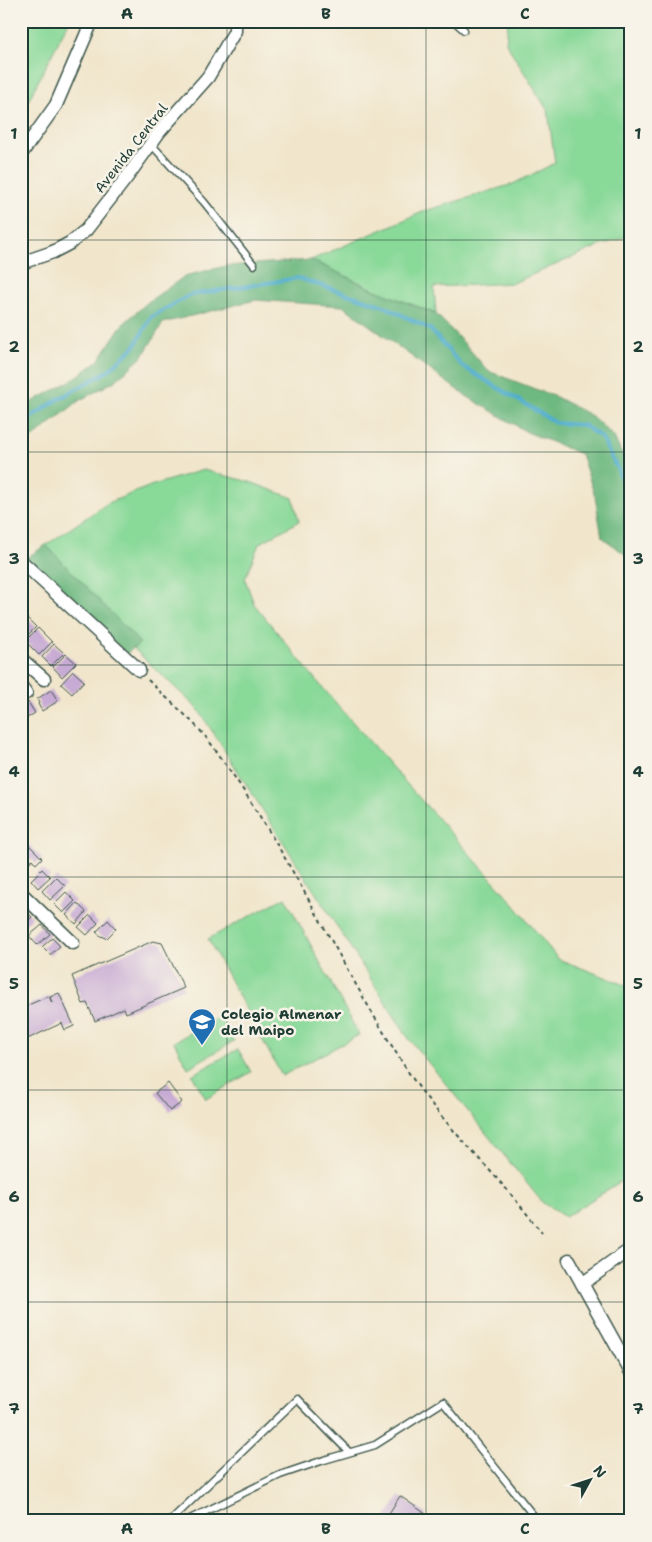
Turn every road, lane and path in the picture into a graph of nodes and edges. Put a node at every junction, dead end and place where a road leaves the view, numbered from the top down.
1 (92, 21) edge
2 (235, 21) edge
3 (454, 21) edge
4 (464, 30) dead end
5 (151, 144) junction
6 (21, 154) edge
7 (21, 263) edge
8 (254, 265) dead end
9 (21, 561) edge
10 (21, 659) edge
11 (139, 670) joint
12 (44, 680) dead end
13 (21, 893) edge
14 (73, 943) dead end
15 (542, 1233) dead end
16 (631, 1248) edge
17 (569, 1260) dead end
18 (582, 1284) junction
19 (631, 1372) edge
20 (349, 1452) junction
21 (170, 1521) edge
22 (186, 1521) edge
23 (539, 1521) edge

1 - 6 street
2 - 5 street, Avenida Central
3 - 4 lane
5 - 7 street, Avenida Central
5 - 8 lane
9 - 11 street
10 - 12 street
11 - 15 path
13 - 14 street
16 - 18 street
17 - 18 street
18 - 19 street
20 - 21 lane
20 - 22 lane
20 - 23 lane

